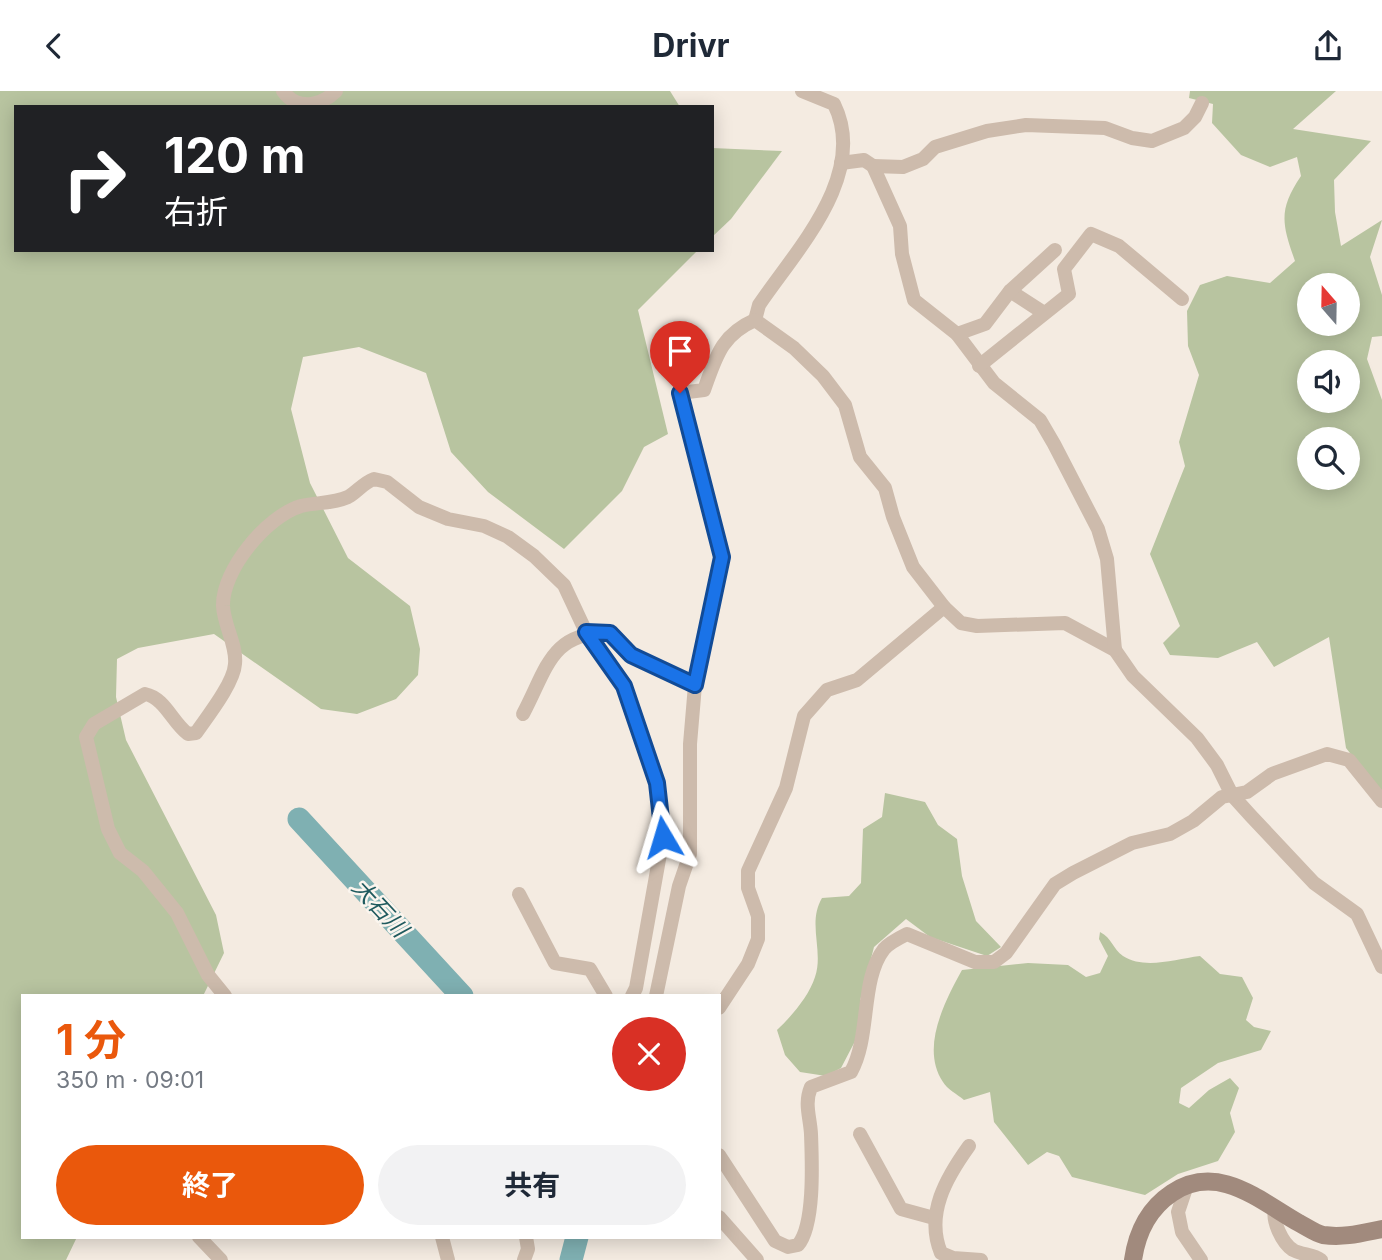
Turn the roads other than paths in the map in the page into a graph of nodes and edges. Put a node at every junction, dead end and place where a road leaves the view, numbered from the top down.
1 (283, 91) edge
2 (336, 91) edge
3 (802, 91) edge
4 (1202, 103) dead end
5 (841, 163) junction
6 (873, 166) junction
7 (1055, 250) dead end
8 (1010, 291) junction
9 (1181, 299) dead end
10 (1044, 313) junction
11 (755, 320) junction
12 (957, 334) junction
13 (979, 366) junction
14 (944, 607) junction
15 (586, 632) junction
16 (1115, 650) junction
17 (695, 685) junction
18 (523, 714) dead end
19 (1232, 795) junction
20 (1382, 801) edge
21 (519, 894) dead end
22 (1382, 967) edge
23 (223, 994) edge
24 (605, 994) edge
25 (633, 994) edge
26 (656, 994) edge
27 (721, 1005) edge
28 (860, 1134) dead end
29 (969, 1146) dead end
30 (721, 1158) edge
31 (1186, 1185) junction
32 (1275, 1209) junction
33 (934, 1218) junction
34 (721, 1219) edge
35 (1382, 1229) edge
36 (196, 1239) edge
37 (442, 1239) edge
38 (526, 1239) edge
39 (221, 1260) edge
40 (447, 1260) edge
41 (524, 1260) edge
42 (757, 1260) edge
43 (981, 1260) edge
44 (1133, 1260) edge
45 (1201, 1260) edge
46 (1321, 1260) edge

1 - 2 street
3 - 5 street
4 - 6 street
5 - 6 street
5 - 11 street
6 - 12 street
7 - 8 street
8 - 10 street
8 - 12 street
9 - 10 street
10 - 13 street
11 - 14 street
11 - 17 street
12 - 13 street
13 - 16 street
14 - 16 street
14 - 27 street
15 - 17 street
15 - 18 street
15 - 23 street
15 - 25 street
16 - 19 street
17 - 26 street
19 - 20 street
19 - 22 street
19 - 30 street
21 - 24 street
28 - 33 street
29 - 33 street
31 - 32 main road
31 - 44 main road
31 - 45 street
32 - 35 main road
32 - 46 street
33 - 43 street
34 - 42 street
36 - 39 street
37 - 40 street
38 - 41 street

